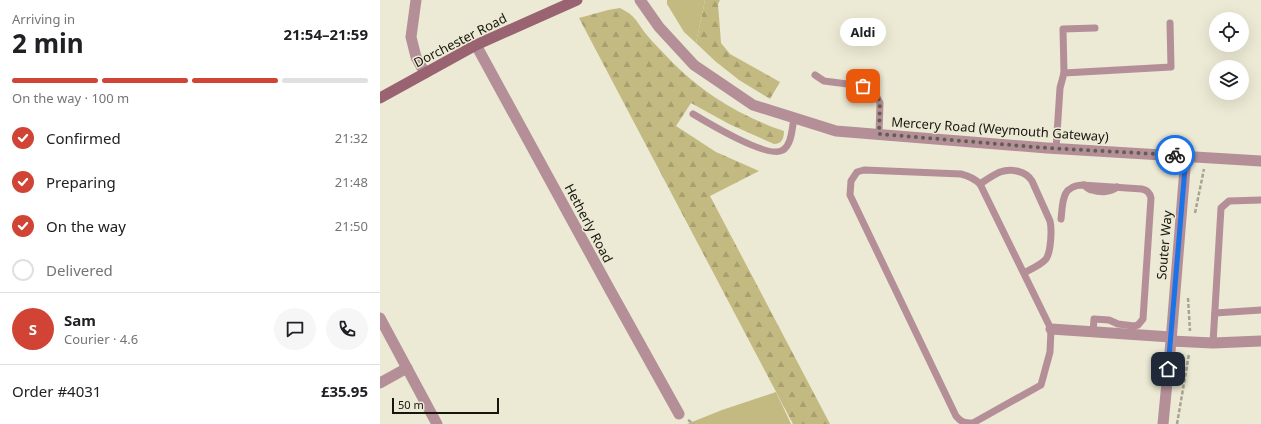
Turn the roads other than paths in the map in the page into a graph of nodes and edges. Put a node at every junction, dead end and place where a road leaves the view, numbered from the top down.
1 (416, 0) edge
2 (577, 0) edge
3 (640, 0) edge
4 (1170, 23) dead end
5 (1095, 28) dead end
6 (476, 45) junction
7 (425, 73) junction
8 (1064, 73) junction
9 (815, 74) dead end
10 (380, 98) edge
11 (693, 114) dead end
12 (794, 118) junction
13 (879, 134) junction
14 (1056, 149) junction
15 (1186, 156) junction
16 (1261, 161) edge
17 (980, 184) junction
18 (1261, 200) edge
19 (1061, 219) dead end
20 (1024, 273) junction
21 (1261, 310) edge
22 (1215, 313) junction
23 (380, 318) edge
24 (1051, 329) junction
25 (1093, 332) junction
26 (1171, 339) junction
27 (1261, 341) edge
28 (1213, 343) junction
29 (407, 368) junction
30 (380, 383) edge
31 (679, 414) dead end
32 (437, 424) edge
33 (972, 424) edge
34 (1163, 424) edge

1 - 7 street
2 - 6 main road, Dorchester Road
3 - 12 street, Mercery Road (Weymouth Gateway)
4 - 8 lane
5 - 8 lane
6 - 7 main road, Dorchester Road
6 - 31 street, Hetherly Road
7 - 10 main road, Dorchester Road
8 - 14 lane
9 - 13 lane
11 - 12 lane
12 - 13 street, Mercery Road (Weymouth Gateway)
13 - 14 street, Mercery Road (Weymouth Gateway)
14 - 15 street, Mercery Road (Weymouth Gateway)
15 - 16 street, Mercery Road (Weymouth Gateway)
15 - 26 street, Souter Way
17 - 20 lane
17 - 20 lane
17 - 33 lane
18 - 22 lane
19 - 25 lane
20 - 24 lane
21 - 22 lane
22 - 28 lane
23 - 29 street
24 - 25 street
24 - 33 lane
25 - 26 street
26 - 28 street
26 - 34 street, Souter Way
27 - 28 street
29 - 30 street
29 - 32 street

